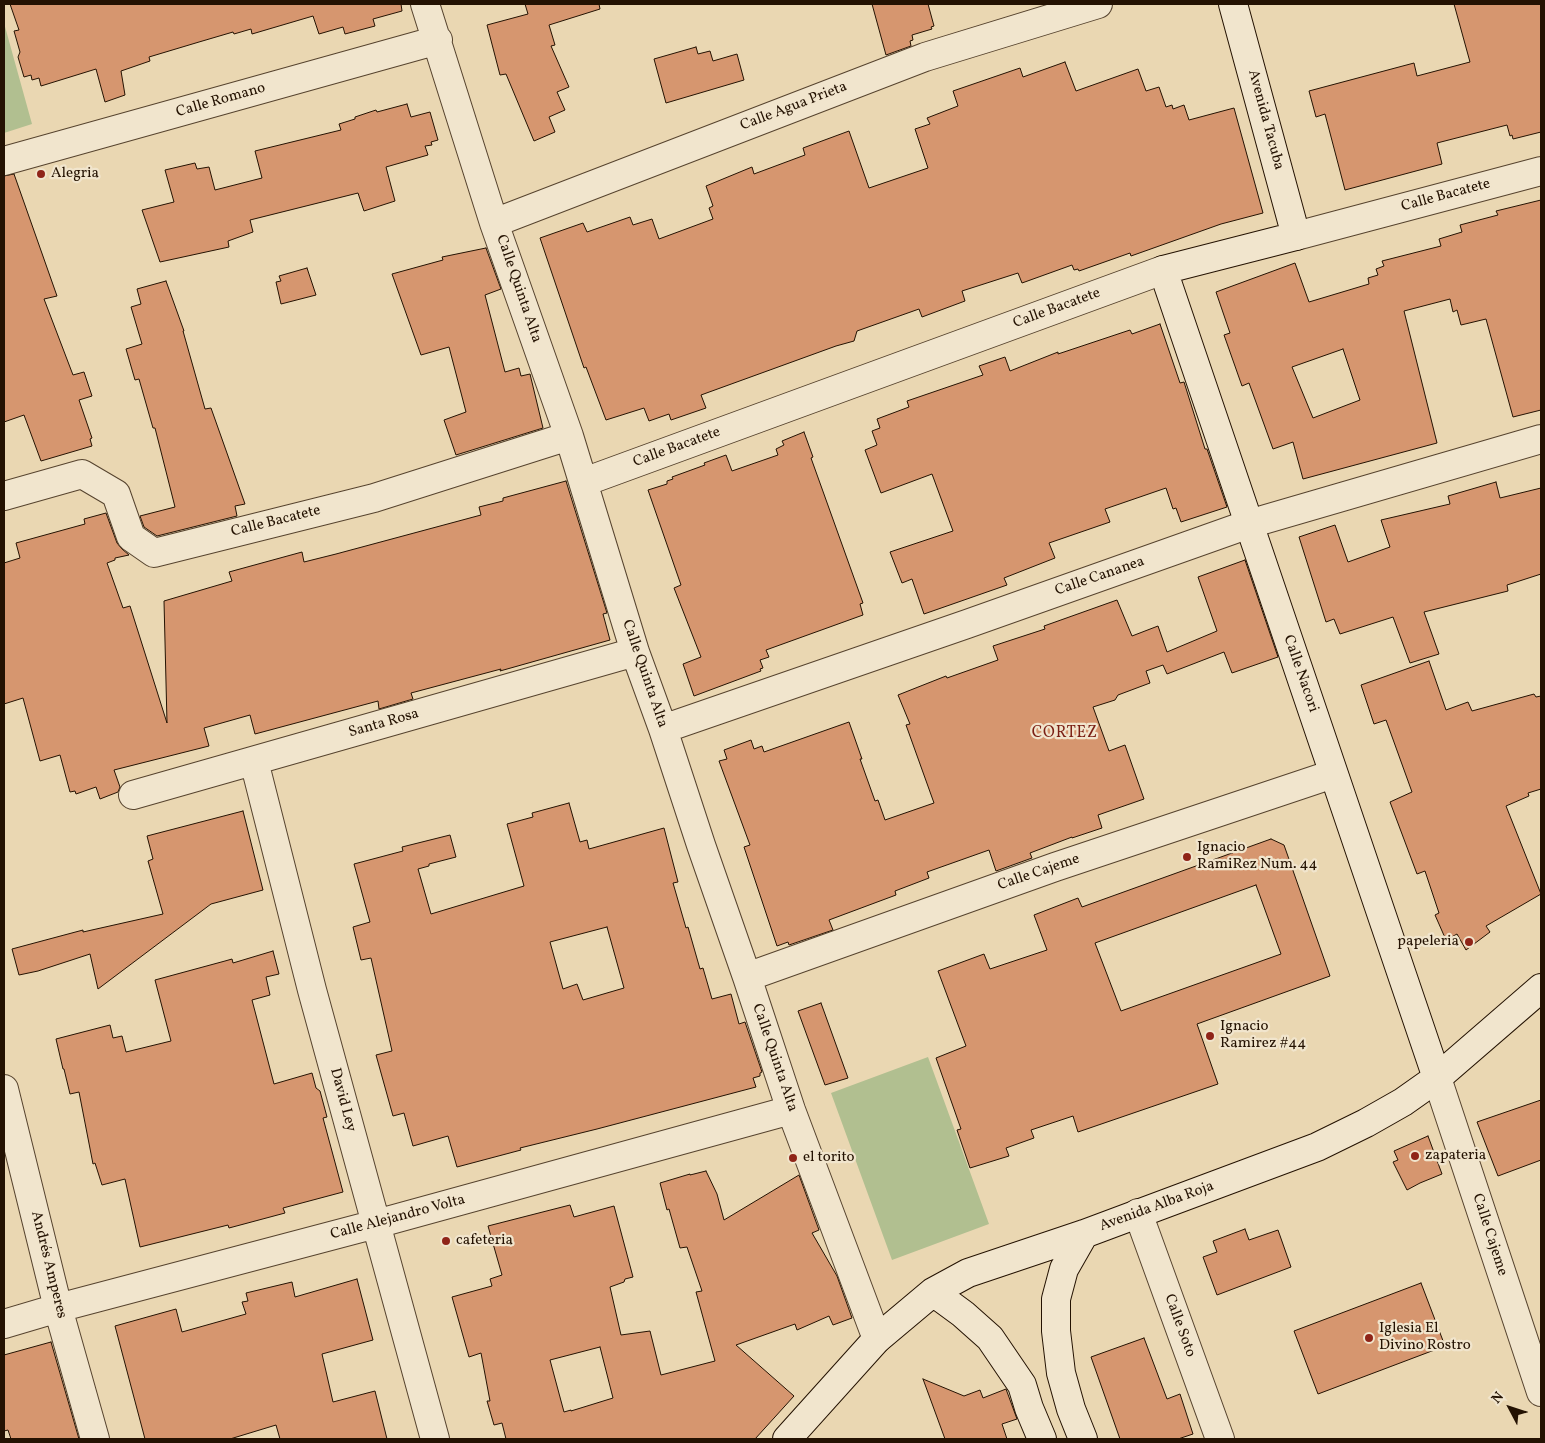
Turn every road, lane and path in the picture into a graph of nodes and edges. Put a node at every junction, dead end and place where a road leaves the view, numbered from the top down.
1 (425, 4) edge
2 (1098, 4) edge
3 (1233, 4) edge
4 (438, 40) junction
5 (4, 161) edge
6 (1541, 171) edge
7 (494, 223) junction
8 (1296, 236) junction
9 (1163, 270) junction
10 (569, 436) junction
11 (1541, 439) edge
12 (584, 482) junction
13 (4, 496) edge
14 (1249, 524) junction
15 (635, 652) junction
16 (663, 729) junction
17 (254, 761) junction
18 (1334, 774) junction
19 (133, 795) dead end
20 (747, 976) junction
21 (1541, 988) edge
22 (1437, 1078) junction
23 (4, 1089) edge
24 (791, 1110) junction
25 (1138, 1214) junction
26 (376, 1224) junction
27 (1084, 1234) junction
28 (933, 1292) junction
29 (58, 1308) junction
30 (4, 1324) edge
31 (877, 1339) junction
32 (1541, 1392) edge
33 (95, 1439) edge
34 (435, 1439) edge
35 (787, 1439) edge
36 (1042, 1439) edge
37 (1083, 1439) edge
38 (1220, 1439) edge

1 - 4 street, Calle Quinta Alta
2 - 7 street, Calle Agua Prieta
3 - 8 street, Avenida Tacuba
4 - 5 street, Calle Romano
4 - 7 street, Calle Quinta Alta
6 - 8 street, Calle Bacatete
7 - 10 street, Calle Quinta Alta
8 - 9 street, Calle Bacatete
9 - 12 street, Calle Bacatete
9 - 14 street, Calle Nacori
10 - 12 street, Calle Quinta Alta
10 - 13 street, Calle Bacatete
11 - 14 street, Calle Cananea
12 - 15 street, Calle Quinta Alta
14 - 16 street, Calle Cananea
14 - 18 street, Calle Nacori
15 - 16 street, Calle Quinta Alta
15 - 17 street, Santa Rosa
16 - 20 street, Calle Quinta Alta
17 - 19 street, Santa Rosa
17 - 26 street, David Ley
18 - 20 street, Calle Cajeme
18 - 22 street, Calle Nacori
20 - 24 street, Calle Quinta Alta
21 - 22 street, Avenida Alba Roja
22 - 25 street, Avenida Alba Roja
22 - 32 street, Calle Cajeme
23 - 29 street, Andrés Amperes
24 - 26 street, Calle Alejandro Volta
24 - 31 street, Calle Quinta Alta
25 - 27 street, Avenida Alba Roja
25 - 38 street, Calle Soto
26 - 29 street, Calle Alejandro Volta
26 - 34 street, David Ley
27 - 28 street, Avenida Alba Roja
27 - 37 street
28 - 31 street, Avenida Alba Roja
28 - 36 street
29 - 30 street, Calle Alejandro Volta
29 - 33 street, Andrés Amperes
31 - 35 street, Avenida Alba Roja

